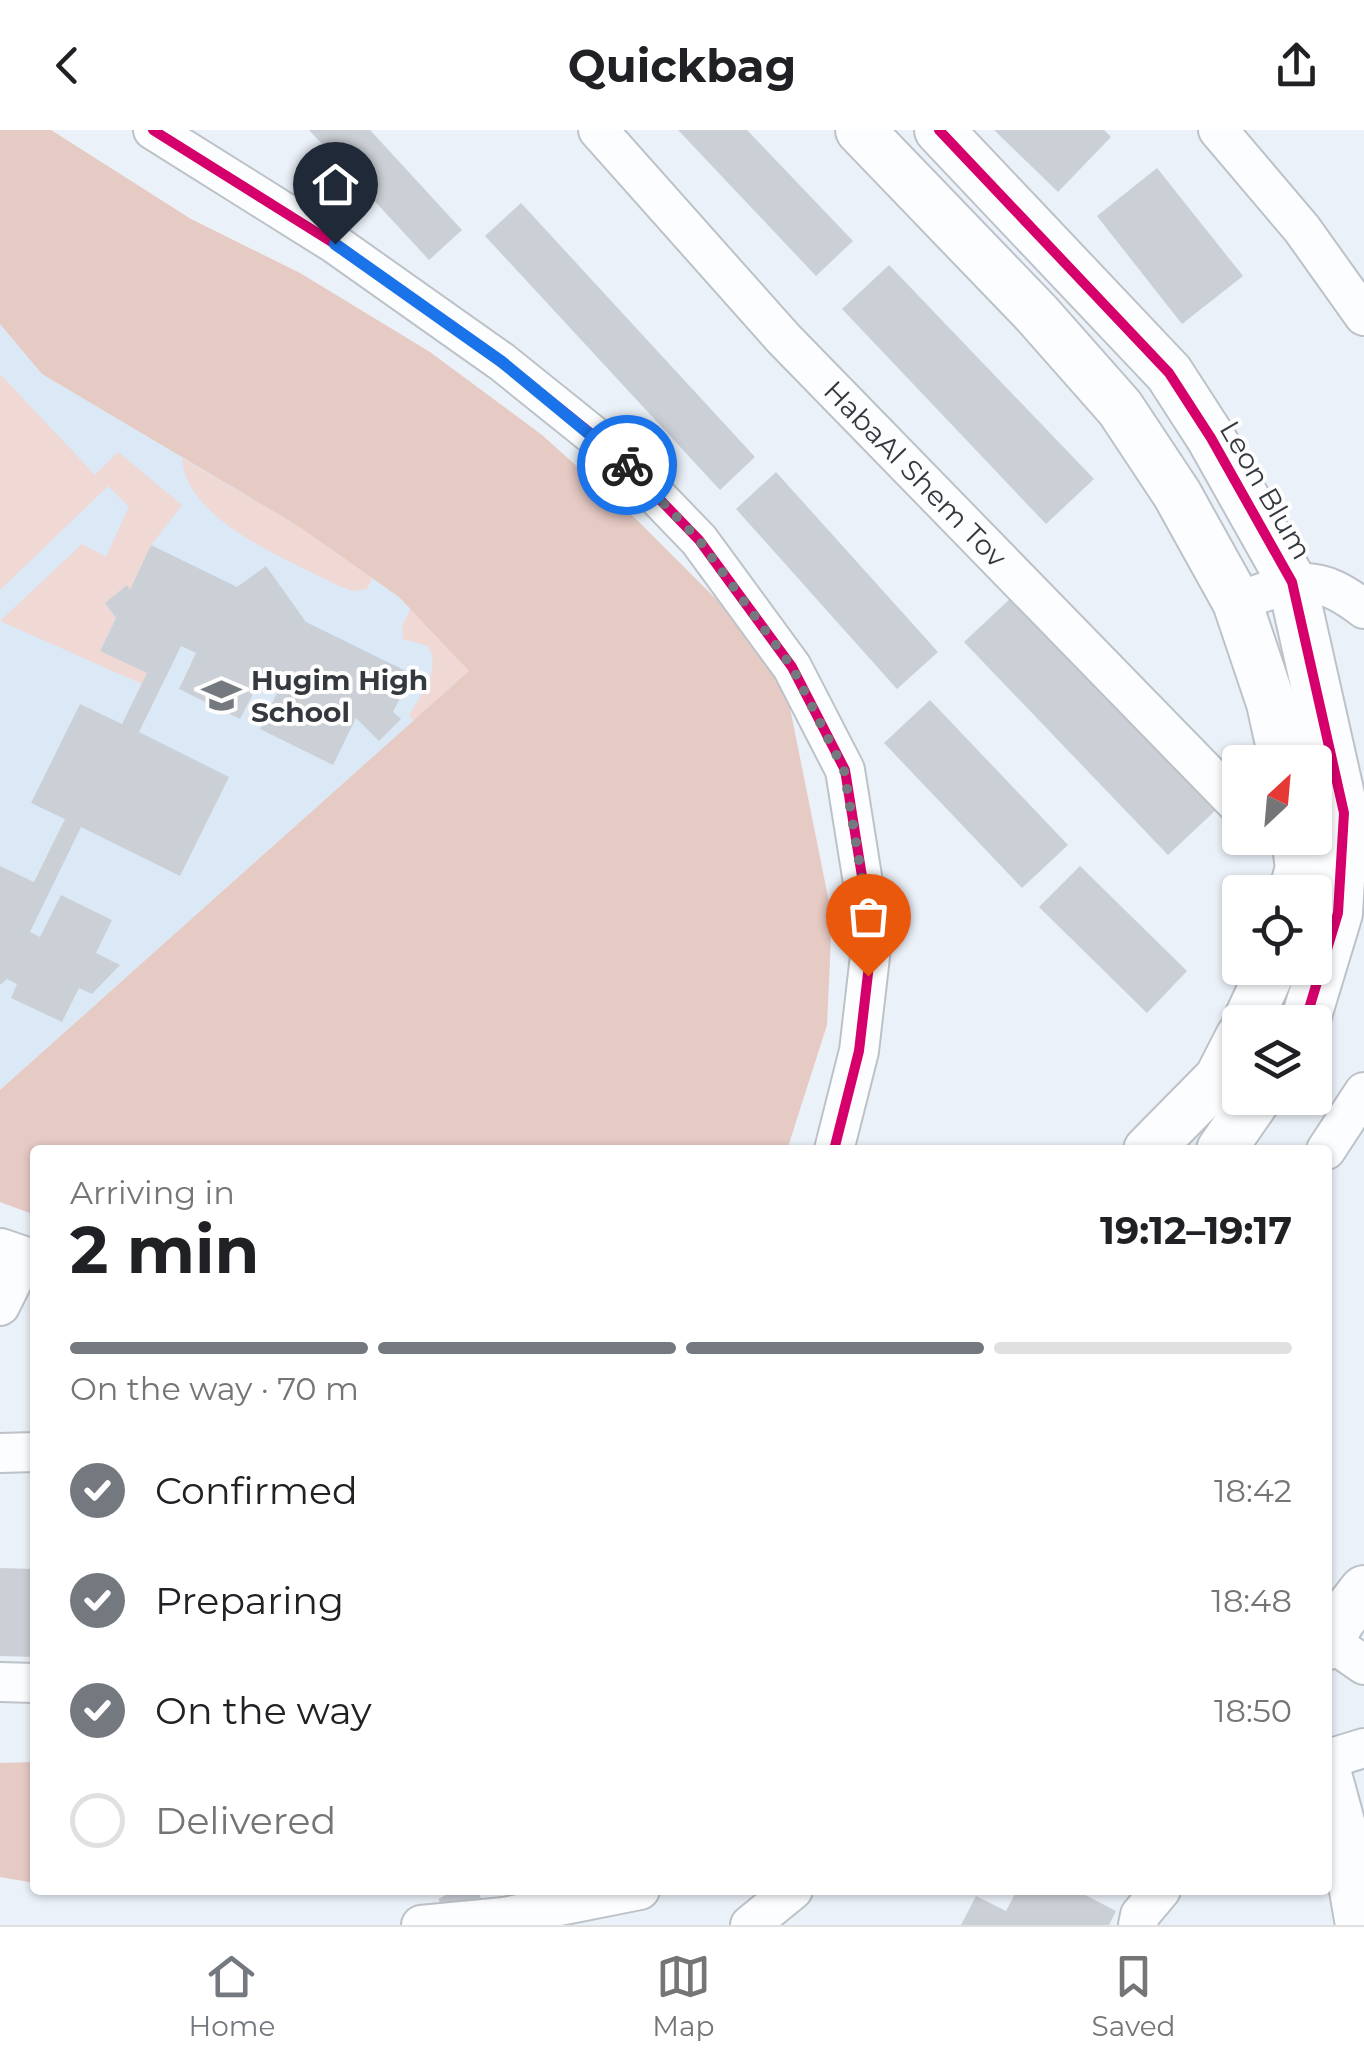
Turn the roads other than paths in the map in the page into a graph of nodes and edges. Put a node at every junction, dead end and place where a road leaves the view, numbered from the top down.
1 (153, 130) edge
2 (598, 130) edge
3 (860, 130) edge
4 (939, 130) edge
5 (1218, 130) edge
6 (1364, 316) edge
7 (1292, 582) junction
8 (1237, 602) junction
9 (1364, 609) edge
10 (1280, 745) edge
11 (1222, 789) edge
12 (1310, 1005) edge
13 (1222, 1074) edge
14 (1364, 1092) edge
15 (1246, 1115) edge
16 (839, 1144) edge
17 (1153, 1145) edge
18 (1225, 1145) edge
19 (1329, 1145) edge
20 (19, 1260) edge
21 (0, 1306) edge
22 (30, 1452) edge
23 (0, 1453) edge
24 (1364, 1590) edge
25 (1337, 1648) edge
26 (0, 1682) edge
27 (30, 1683) edge
28 (1364, 1748) edge
29 (1332, 1758) edge
30 (1332, 1793) edge
31 (615, 1895) edge
32 (787, 1895) edge
33 (1157, 1895) edge
34 (421, 1925) edge
35 (750, 1925) edge
36 (1138, 1925) edge
37 (1360, 1925) edge

1 - 16 street
2 - 11 street, HabaAl Shem Tov
3 - 8 street
4 - 7 street, Leon Blum
5 - 6 street
7 - 8 street
7 - 9 street
7 - 12 street, Leon Blum
8 - 10 street
13 - 17 street
14 - 19 street
15 - 18 street
20 - 21 street
22 - 23 street
24 - 25 street
26 - 27 street
28 - 29 street
30 - 37 street
31 - 34 street
32 - 35 street
33 - 36 street

